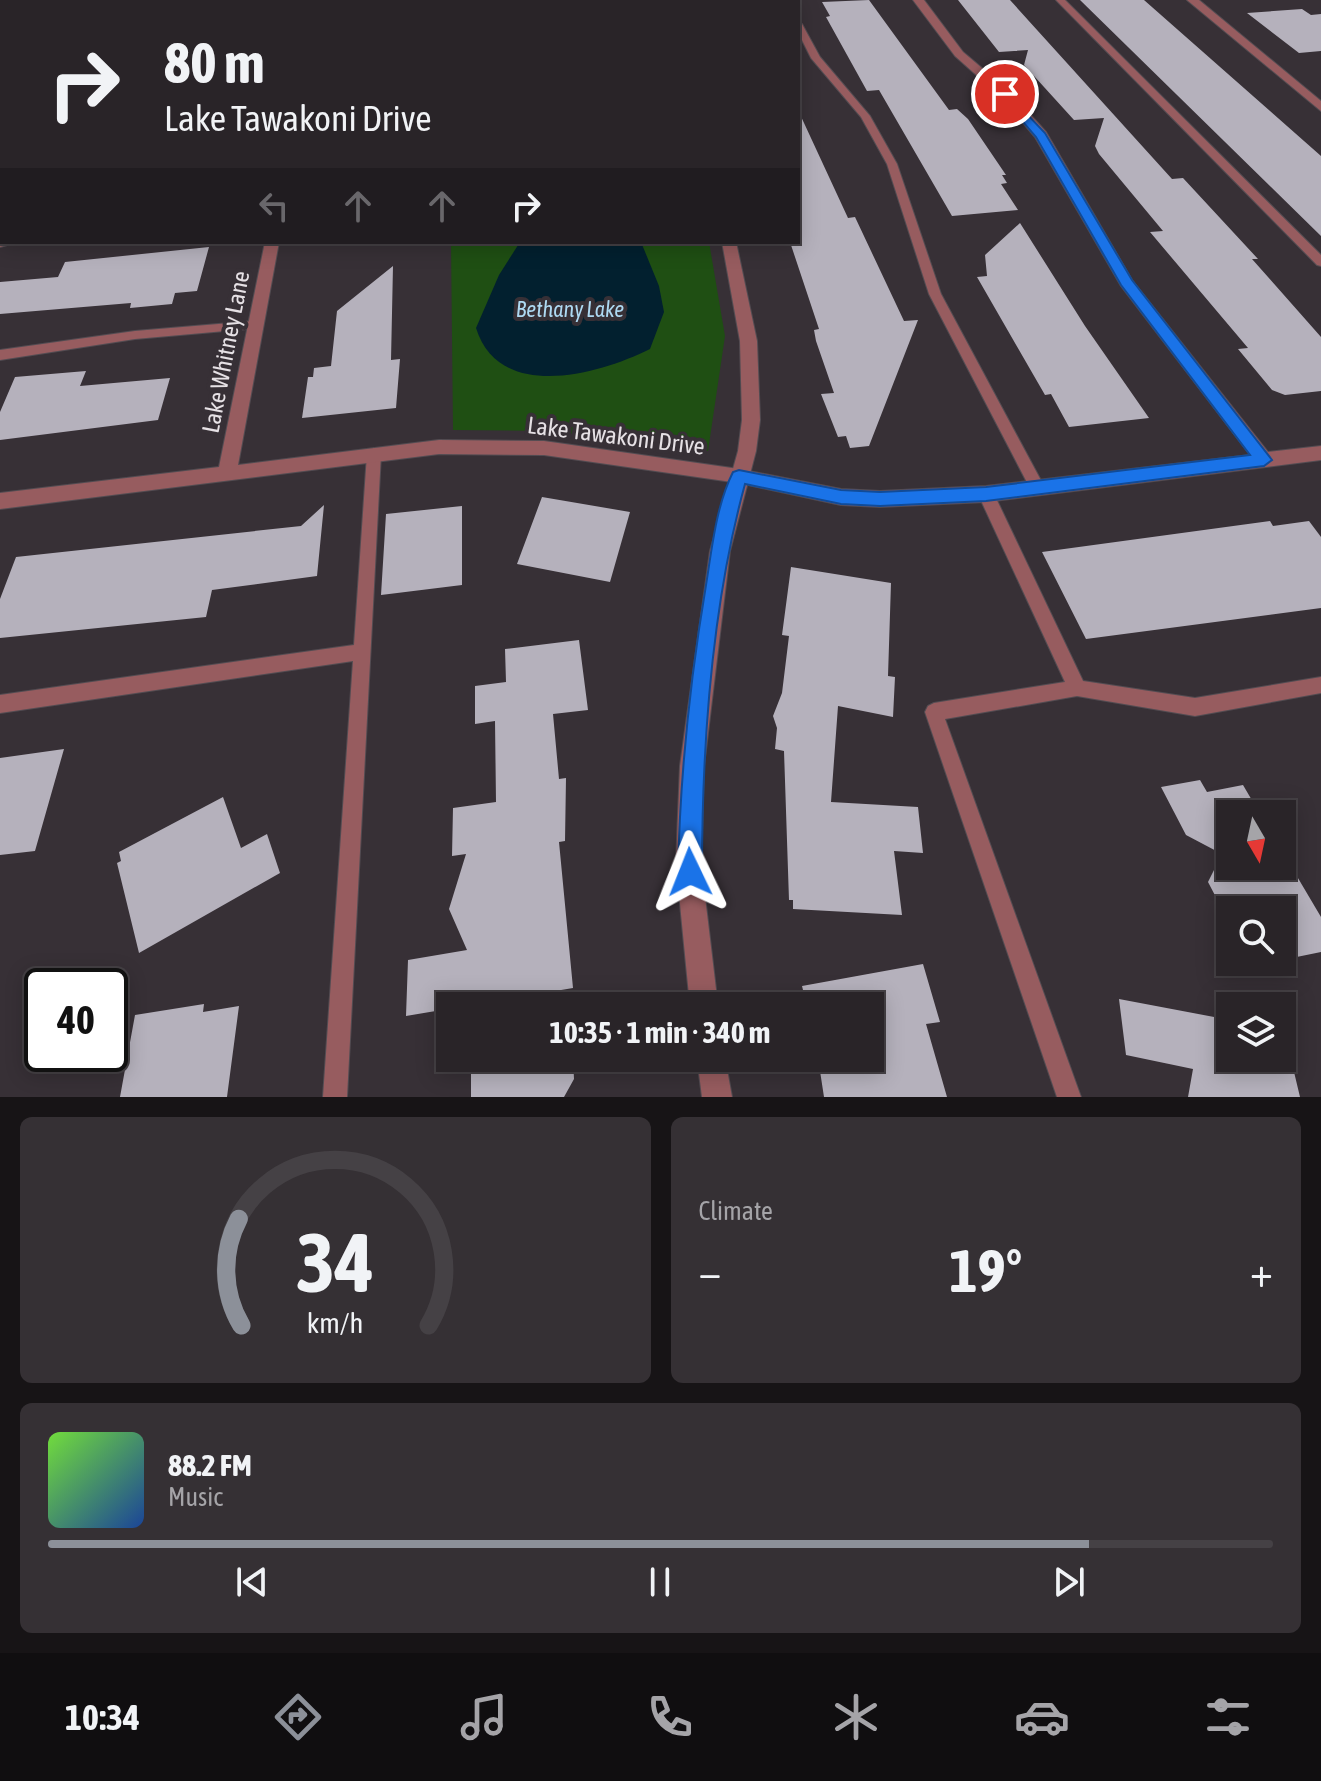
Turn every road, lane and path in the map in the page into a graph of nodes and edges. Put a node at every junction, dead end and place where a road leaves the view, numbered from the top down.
1 (918, 0) edge
2 (1060, 0) edge
3 (1192, 0) edge
4 (800, 28) edge
5 (1321, 107) edge
6 (272, 244) edge
7 (730, 244) edge
8 (1321, 262) edge
9 (254, 325) junction
10 (0, 355) edge
11 (1321, 453) edge
12 (374, 454) junction
13 (1264, 460) junction
14 (227, 472) junction
15 (739, 476) junction
16 (1037, 488) junction
17 (986, 494) junction
18 (0, 501) edge
19 (362, 652) junction
20 (1321, 685) edge
21 (1077, 688) junction
22 (0, 704) edge
23 (703, 992) edge
24 (713, 1072) edge
25 (335, 1097) edge
26 (717, 1097) edge
27 (1069, 1097) edge

1 - 13 street
2 - 8 lane
3 - 5 street
4 - 16 lane
6 - 9 street, Lake Whitney Lane
7 - 15 street
9 - 10 lane
9 - 14 street, Lake Whitney Lane
11 - 13 street, Lake Tawakoni Drive
12 - 14 street, Lake Tawakoni Drive
12 - 15 street, Lake Tawakoni Drive
12 - 19 lane
13 - 16 street, Lake Tawakoni Drive
14 - 18 street, Lake Tawakoni Drive
15 - 17 street, Lake Tawakoni Drive
15 - 23 street
16 - 17 street, Lake Tawakoni Drive
17 - 21 lane
19 - 22 lane
19 - 25 lane
20 - 21 lane
21 - 27 lane
24 - 26 street

